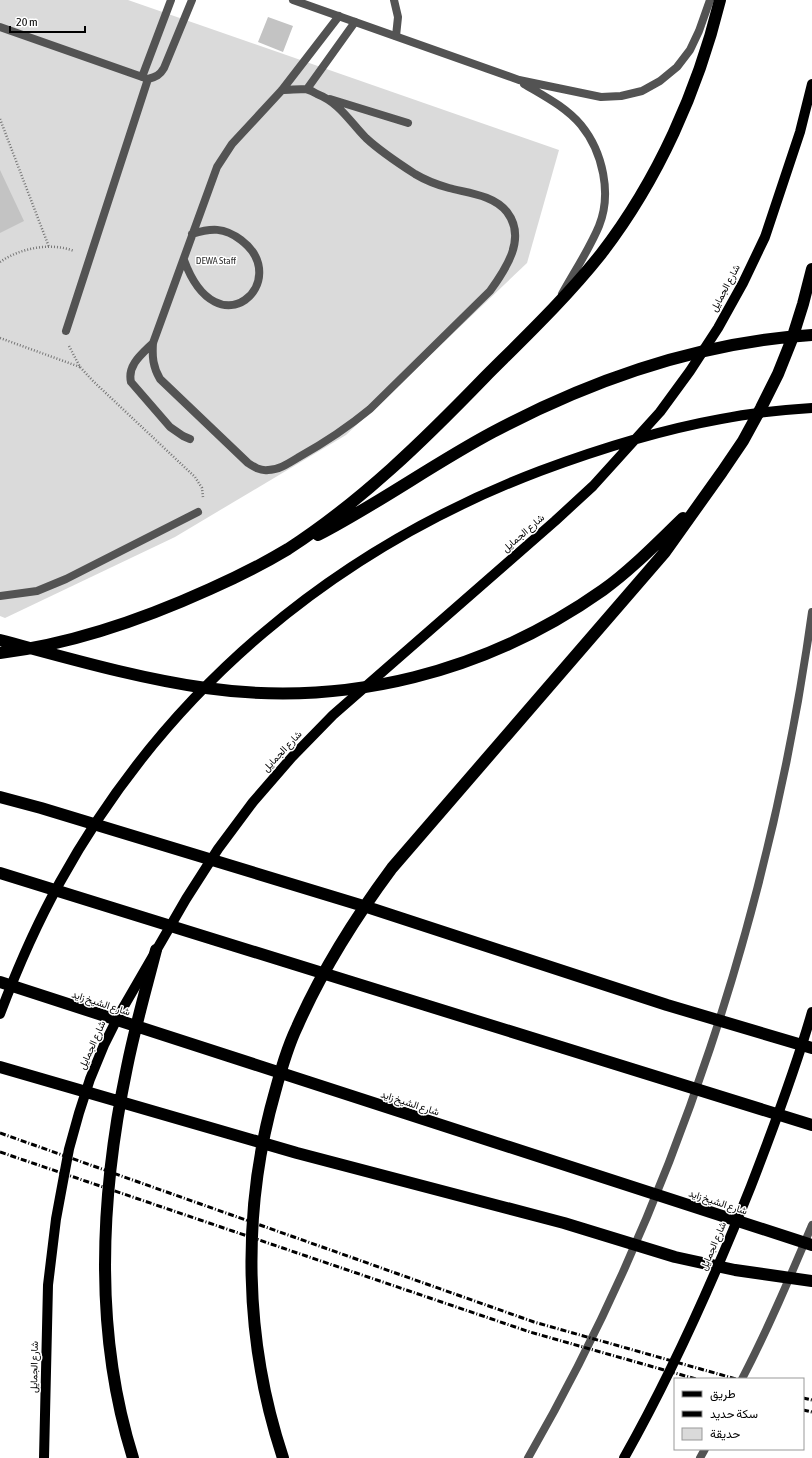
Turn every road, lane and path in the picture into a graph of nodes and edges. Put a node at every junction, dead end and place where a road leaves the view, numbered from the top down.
1 (171, 0) edge
2 (192, 0) edge
3 (293, 0) edge
4 (394, 0) edge
5 (710, 0) edge
6 (720, 0) edge
7 (339, 16) junction
8 (355, 22) junction
9 (0, 28) edge
10 (396, 36) junction
11 (145, 78) junction
12 (519, 80) junction
13 (812, 84) edge
14 (282, 90) junction
15 (307, 90) junction
16 (328, 98) junction
17 (0, 119) edge
18 (408, 123) dead end
19 (192, 234) junction
20 (49, 246) junction
21 (90, 257) junction
22 (184, 260) junction
23 (0, 262) edge
24 (812, 269) edge
25 (554, 307) junction
26 (66, 331) joint
27 (812, 335) edge
28 (0, 338) edge
29 (153, 343) junction
30 (80, 367) junction
31 (812, 408) edge
32 (190, 439) dead end
33 (700, 502) junction
34 (198, 512) joint
35 (287, 549) junction
36 (0, 596) edge
37 (812, 612) edge
38 (0, 640) edge
39 (0, 653) edge
40 (0, 797) edge
41 (0, 873) edge
42 (156, 950) junction
43 (0, 982) edge
44 (812, 1012) edge
45 (0, 1014) edge
46 (812, 1048) edge
47 (0, 1068) edge
48 (812, 1125) edge
49 (812, 1225) edge
50 (812, 1245) edge
51 (812, 1281) edge
52 (743, 1378) edge
53 (44, 1458) edge
54 (133, 1458) edge
55 (283, 1458) edge
56 (528, 1458) edge
57 (624, 1458) edge

1 - 11 street
2 - 11 street
3 - 7 street
4 - 10 street
5 - 12 street
6 - 25 highway
7 - 8 street
7 - 14 street
8 - 10 street
8 - 15 street
9 - 11 street
10 - 12 street
11 - 21 street
12 - 25 street
13 - 42 main road, شارع الجمايل
14 - 15 street
14 - 19 street
15 - 16 street
16 - 18 street
16 - 29 street
17 - 20 path
19 - 22 street
19 - 22 street
20 - 21 path
20 - 23 path
21 - 26 street
22 - 29 street
24 - 33 highway
25 - 35 highway
26 - 30 path
27 - 35 highway
28 - 30 path
29 - 32 street
30 - 34 path
31 - 45 main road
33 - 38 highway
33 - 55 highway
34 - 36 street
35 - 39 highway
37 - 56 street
40 - 46 highway
41 - 48 highway
42 - 53 main road, شارع الجمايل
42 - 54 highway
43 - 50 highway, شارع الشيخ زايد
44 - 57 main road, شارع الجمايل
47 - 51 highway
49 - 52 street

